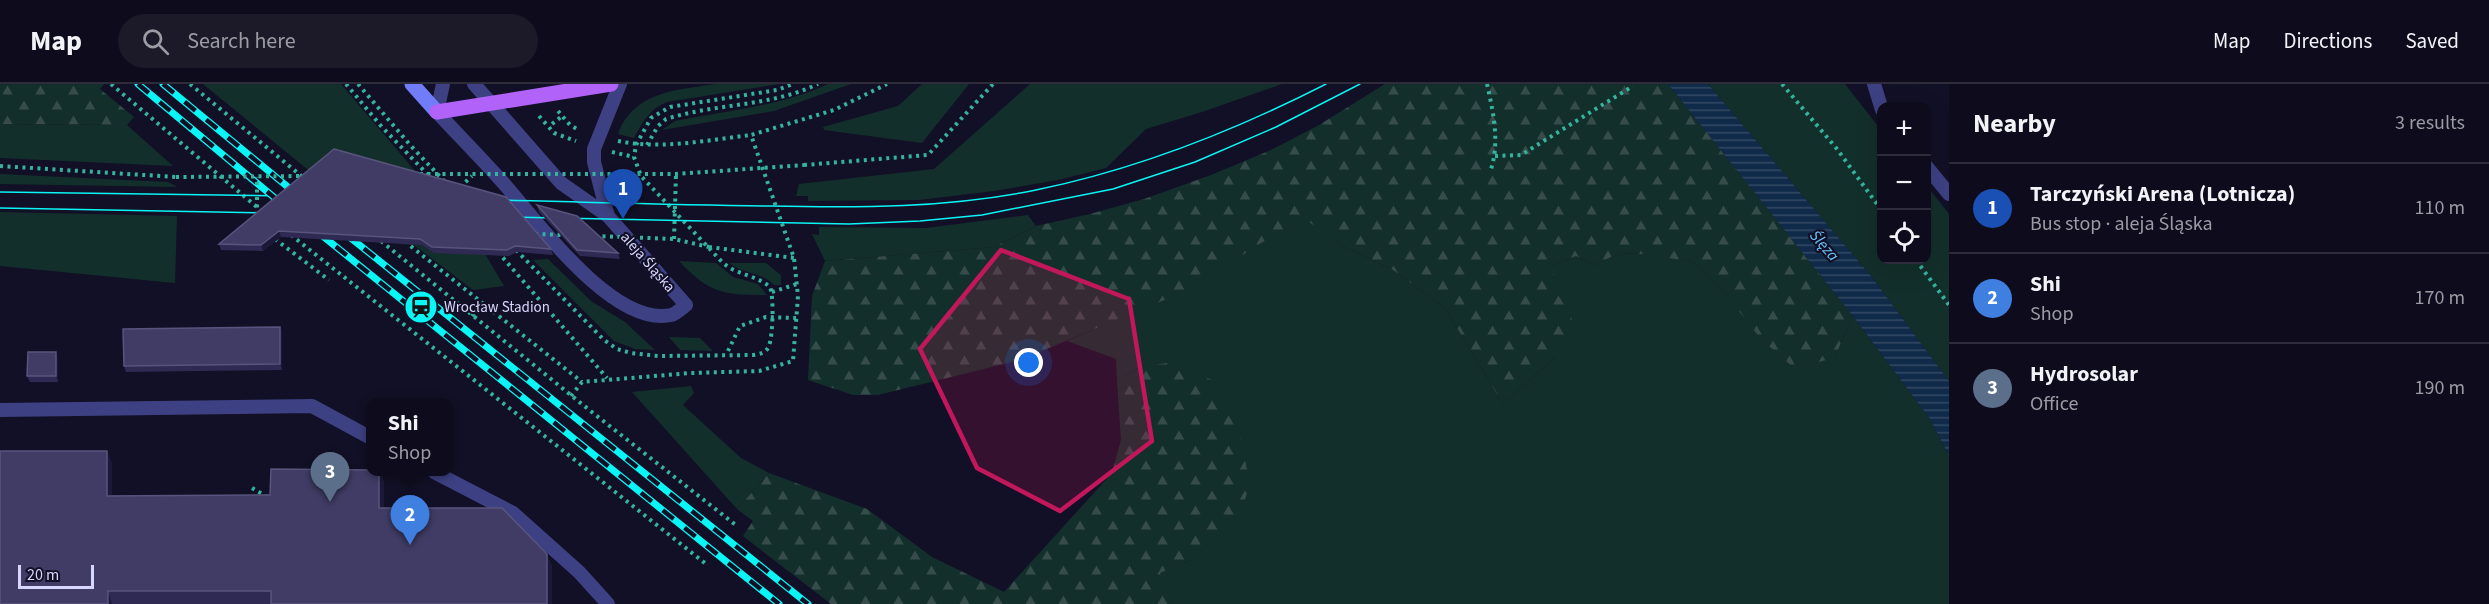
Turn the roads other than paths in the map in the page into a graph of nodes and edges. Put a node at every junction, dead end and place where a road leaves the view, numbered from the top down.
1 (412, 84) edge
2 (443, 84) edge
3 (474, 84) edge
4 (611, 84) edge
5 (620, 84) edge
6 (1874, 84) edge
7 (490, 102) junction
8 (1879, 102) edge
9 (437, 112) junction
10 (1931, 172) edge
11 (1949, 194) edge
12 (608, 216) junction
13 (0, 410) edge
14 (366, 435) edge
15 (443, 476) edge
16 (608, 604) edge

1 - 9 street, aleja Śląska
2 - 9 lane
3 - 7 lane, aleja Śląska
4 - 7 main road
5 - 12 lane
6 - 8 lane
7 - 9 main road
7 - 12 lane, aleja Śląska
9 - 12 lane, aleja Śląska
10 - 11 lane
13 - 14 lane
15 - 16 lane

